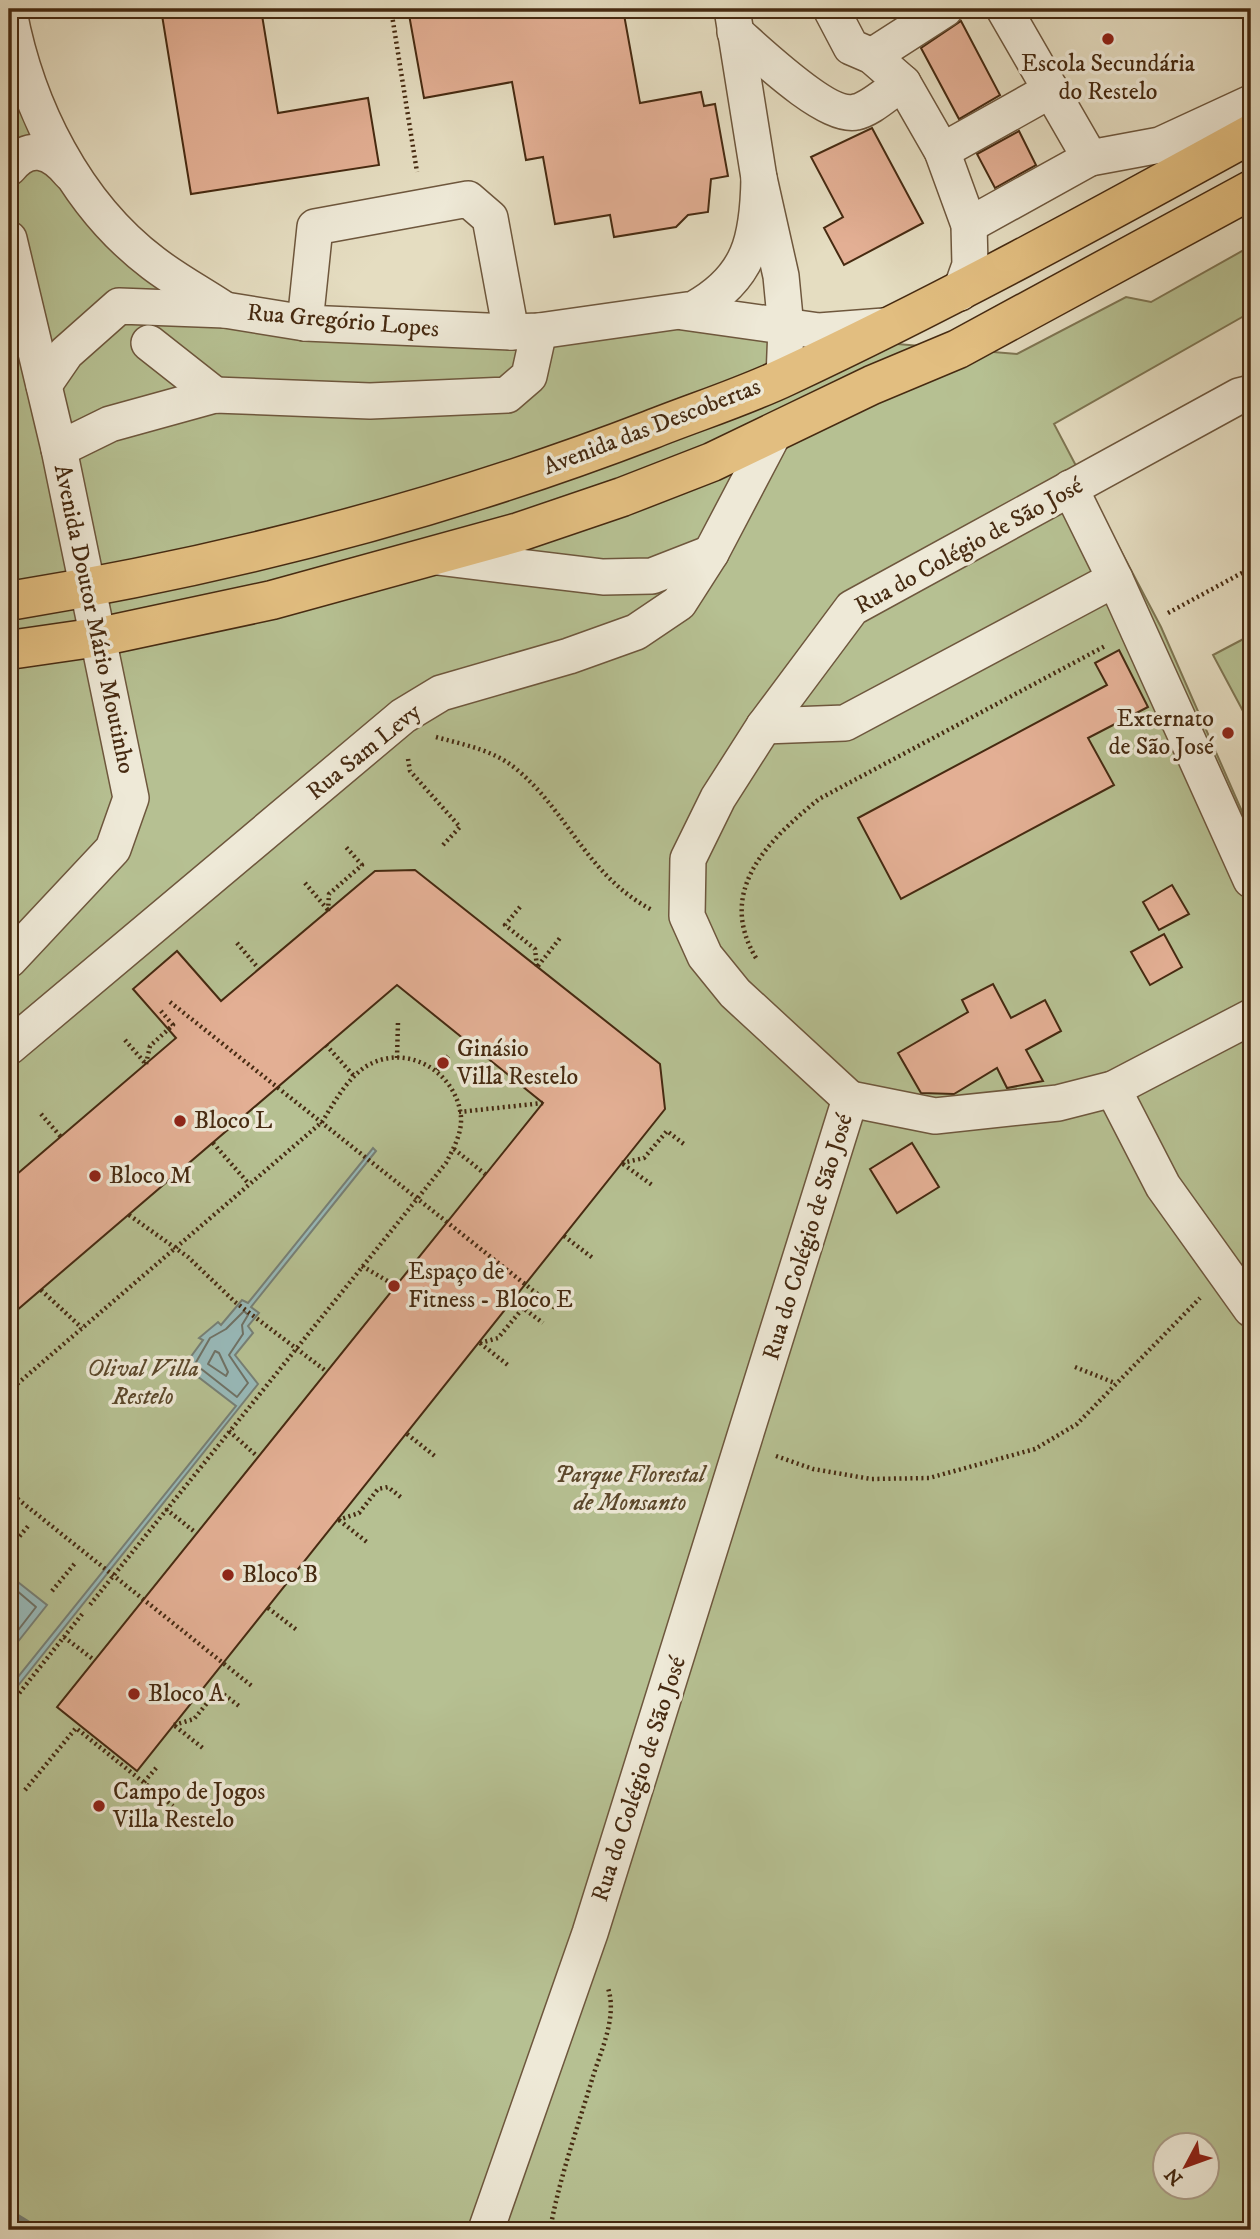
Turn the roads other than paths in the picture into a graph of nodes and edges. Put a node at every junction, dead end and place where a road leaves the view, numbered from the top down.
1 (831, 9) edge
2 (946, 9) edge
3 (1004, 9) edge
4 (9, 12) edge
5 (733, 20) edge
6 (872, 56) junction
7 (902, 83) junction
8 (1051, 90) junction
9 (1251, 103) edge
10 (1251, 134) edge
11 (942, 151) junction
12 (1090, 158) junction
13 (9, 168) edge
14 (759, 178) junction
15 (79, 184) junction
16 (1251, 190) edge
17 (969, 225) junction
18 (9, 239) edge
19 (960, 293) junction
20 (225, 310) junction
21 (676, 312) junction
22 (305, 323) junction
23 (888, 326) junction
24 (786, 328) junction
25 (525, 331) junction
26 (149, 343) dead end
27 (784, 378) junction
28 (44, 385) junction
29 (1247, 391) edge
30 (215, 395) junction
31 (773, 435) junction
32 (59, 449) junction
33 (1070, 488) junction
34 (711, 553) junction
35 (434, 556) junction
36 (1115, 579) junction
37 (89, 588) junction
38 (9, 601) edge
39 (99, 637) junction
40 (9, 650) edge
41 (764, 726) junction
42 (1251, 880) edge
43 (9, 960) edge
44 (1251, 1017) edge
45 (9, 1048) edge
46 (1113, 1089) junction
47 (850, 1099) junction
48 (1251, 1309) edge
49 (486, 2230) edge

1 - 6 street
2 - 6 street
3 - 8 street
4 - 15 street
5 - 7 street
5 - 14 street, Rua Gregório Lopes
6 - 7 street
7 - 11 street
8 - 11 street
8 - 12 street
9 - 12 street
10 - 19 main road, Avenida das Descobertas
11 - 17 street
12 - 17 street
13 - 15 street
14 - 21 street, Rua Gregório Lopes
14 - 24 street, Rua Gregório Lopes
15 - 20 street
16 - 31 main road, Avenida das Descobertas
17 - 19 street
18 - 28 street, Avenida Doutor Mário Moutinho
19 - 23 main road, Avenida das Descobertas
20 - 22 street, Rua Gregório Lopes
20 - 28 street, Rua Gregório Lopes
21 - 24 street, Rua Gregório Lopes
21 - 25 street, Rua Gregório Lopes
21 - 27 street
22 - 25 street, Rua Gregório Lopes
22 - 25 street
23 - 24 street, Rua Gregório Lopes
23 - 27 main road, Avenida das Descobertas
24 - 27 street, Rua Gregório Lopes
25 - 30 street
26 - 30 street
27 - 31 main road
27 - 37 main road, Avenida das Descobertas
28 - 32 street, Avenida Doutor Mário Moutinho
29 - 33 street, Rua do Colégio de São José
30 - 32 street
31 - 34 street, Rua Sam Levy
31 - 35 main road, Avenida das Descobertas
32 - 37 street, Avenida Doutor Mário Moutinho
33 - 36 street
33 - 41 street, Rua do Colégio de São José
34 - 35 street
34 - 45 street, Rua Sam Levy
35 - 39 main road, Avenida das Descobertas
36 - 41 street
36 - 42 street
37 - 38 main road, Avenida das Descobertas
37 - 39 street, Avenida Doutor Mário Moutinho
39 - 40 main road, Avenida das Descobertas
39 - 43 street, Avenida Doutor Mário Moutinho
41 - 47 street, Rua do Colégio de São José
44 - 46 street
46 - 47 street
46 - 48 street
47 - 49 street, Rua do Colégio de São José

